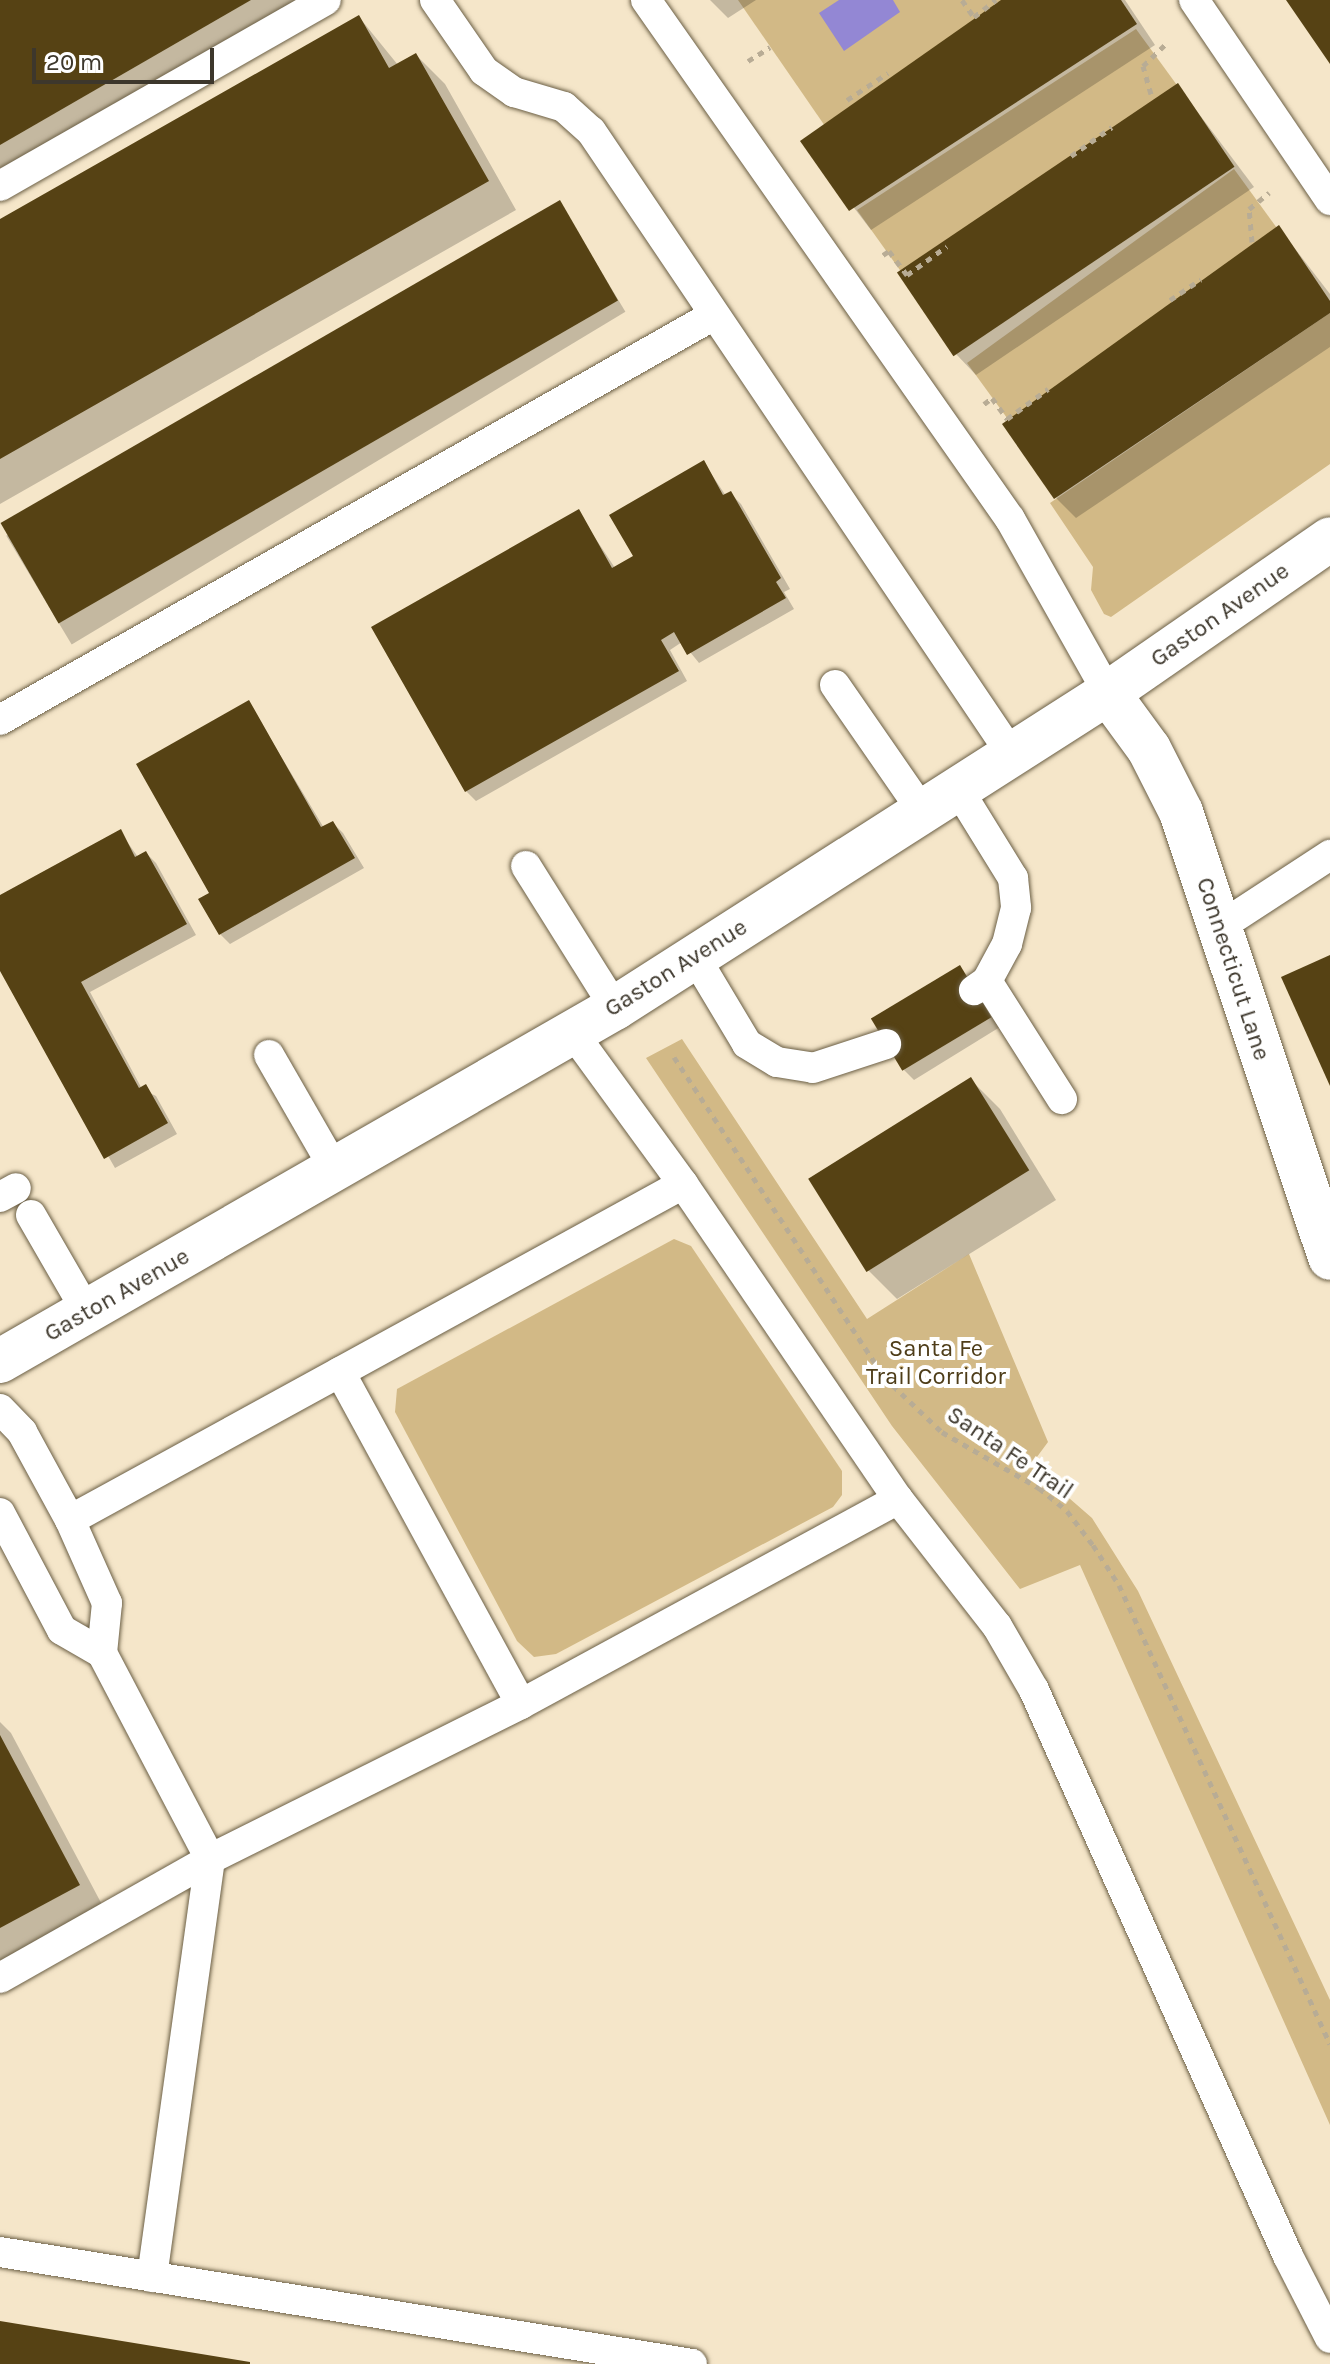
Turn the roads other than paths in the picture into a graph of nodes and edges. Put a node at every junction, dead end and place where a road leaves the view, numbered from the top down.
1 (326, 0) edge
2 (435, 0) edge
3 (646, 0) edge
4 (1194, 0) edge
5 (0, 186) edge
6 (1330, 200) edge
7 (714, 315) junction
8 (1330, 539) edge
9 (835, 685) dead end
10 (1108, 693) junction
11 (0, 720) edge
12 (1012, 755) junction
13 (940, 801) junction
14 (1330, 855) edge
15 (526, 866) dead end
16 (1218, 928) junction
17 (695, 957) junction
18 (615, 1008) junction
19 (573, 1033) junction
20 (886, 1044) dead end
21 (269, 1055) dead end
22 (1062, 1099) dead end
23 (335, 1170) junction
24 (683, 1184) junction
25 (31, 1215) dead end
26 (1330, 1258) edge
27 (87, 1312) junction
28 (0, 1361) edge
29 (340, 1372) junction
30 (0, 1409) edge
31 (898, 1499) junction
32 (0, 1513) edge
33 (70, 1520) junction
34 (10, 1555) edge
35 (102, 1653) junction
36 (521, 1704) junction
37 (210, 1859) junction
38 (0, 1978) edge
39 (0, 2252) edge
40 (152, 2277) junction
41 (1330, 2338) edge
42 (692, 2364) edge

1 - 5 lane
2 - 7 lane
3 - 10 lane
4 - 6 lane
7 - 11 lane
7 - 12 lane
8 - 10 street, Gaston Avenue
9 - 13 lane
10 - 12 street, Gaston Avenue
10 - 16 street, Connecticut Lane
12 - 13 street, Gaston Avenue
13 - 17 street, Gaston Avenue
13 - 22 lane
14 - 16 lane
15 - 18 lane
16 - 26 street, Connecticut Lane
17 - 18 street, Gaston Avenue
17 - 20 lane
18 - 19 street, Gaston Avenue
19 - 23 street, Gaston Avenue
19 - 24 lane
21 - 23 lane
23 - 27 street, Gaston Avenue
24 - 29 lane
24 - 31 lane
25 - 27 lane
27 - 28 street, Gaston Avenue
29 - 33 lane
29 - 36 lane
30 - 33 lane
31 - 36 lane
31 - 41 lane
32 - 34 lane
33 - 35 lane
34 - 35 lane
35 - 37 lane
36 - 37 lane
37 - 38 lane
37 - 40 lane
39 - 40 lane
40 - 42 lane

